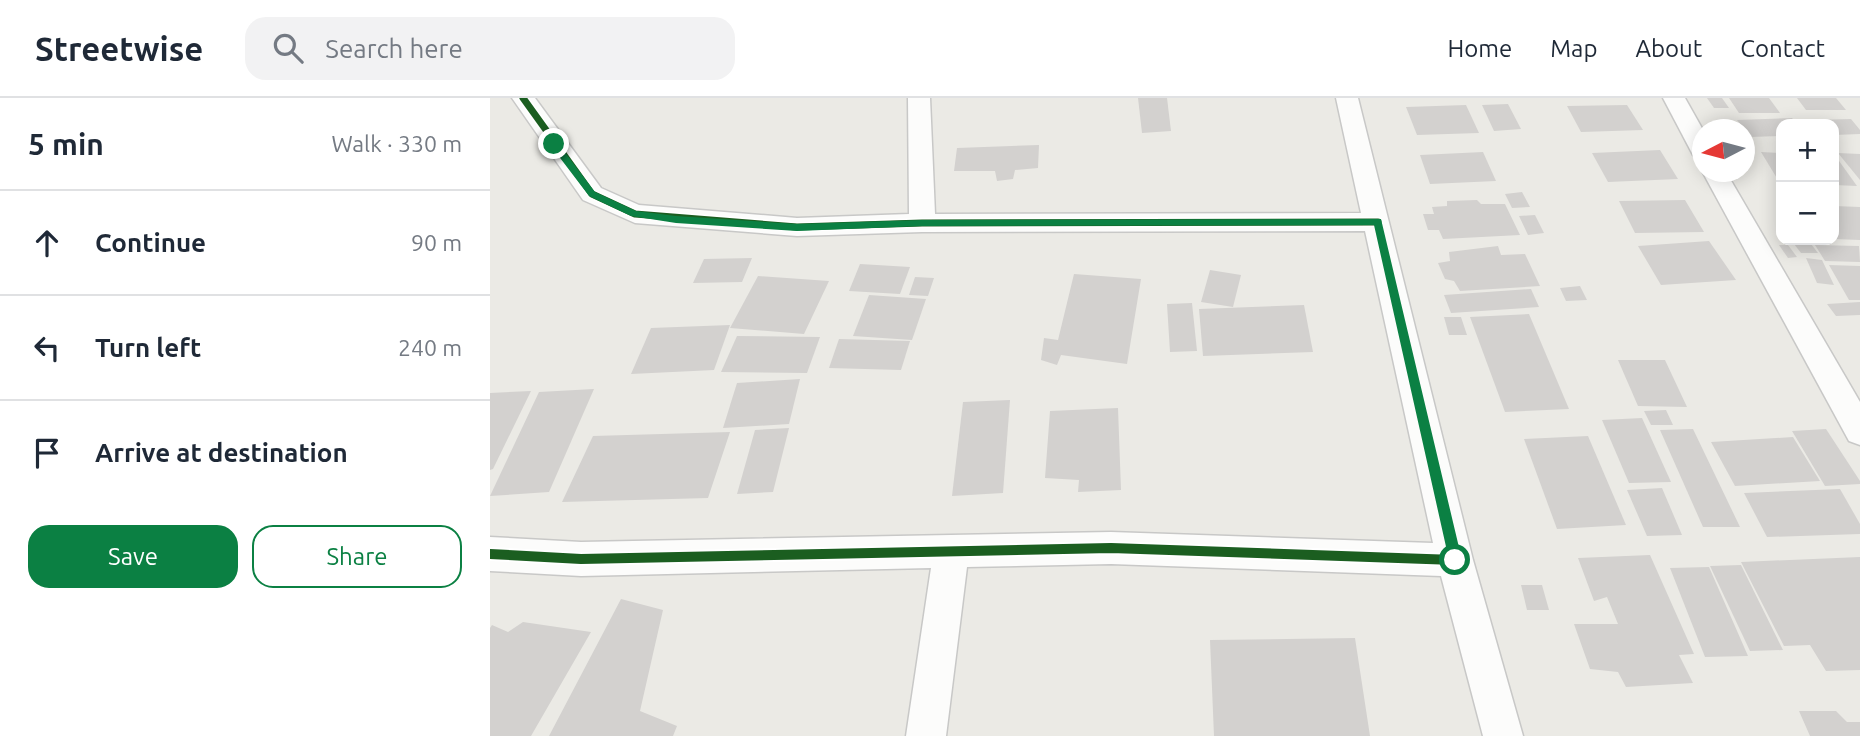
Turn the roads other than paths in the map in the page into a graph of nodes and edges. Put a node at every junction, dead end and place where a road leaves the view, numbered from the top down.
1 (523, 98) edge
2 (919, 98) edge
3 (1347, 98) edge
4 (1674, 98) edge
5 (1692, 130) edge
6 (1720, 182) edge
7 (1378, 222) junction
8 (922, 223) junction
9 (1860, 431) edge
10 (951, 551) junction
11 (490, 554) edge
12 (1455, 560) junction
13 (926, 736) edge
14 (1503, 736) edge

1 - 8 street
2 - 8 street
3 - 7 street
4 - 5 street
6 - 9 street
7 - 8 street
7 - 12 street
10 - 11 street
10 - 12 street
10 - 13 street
12 - 14 street

